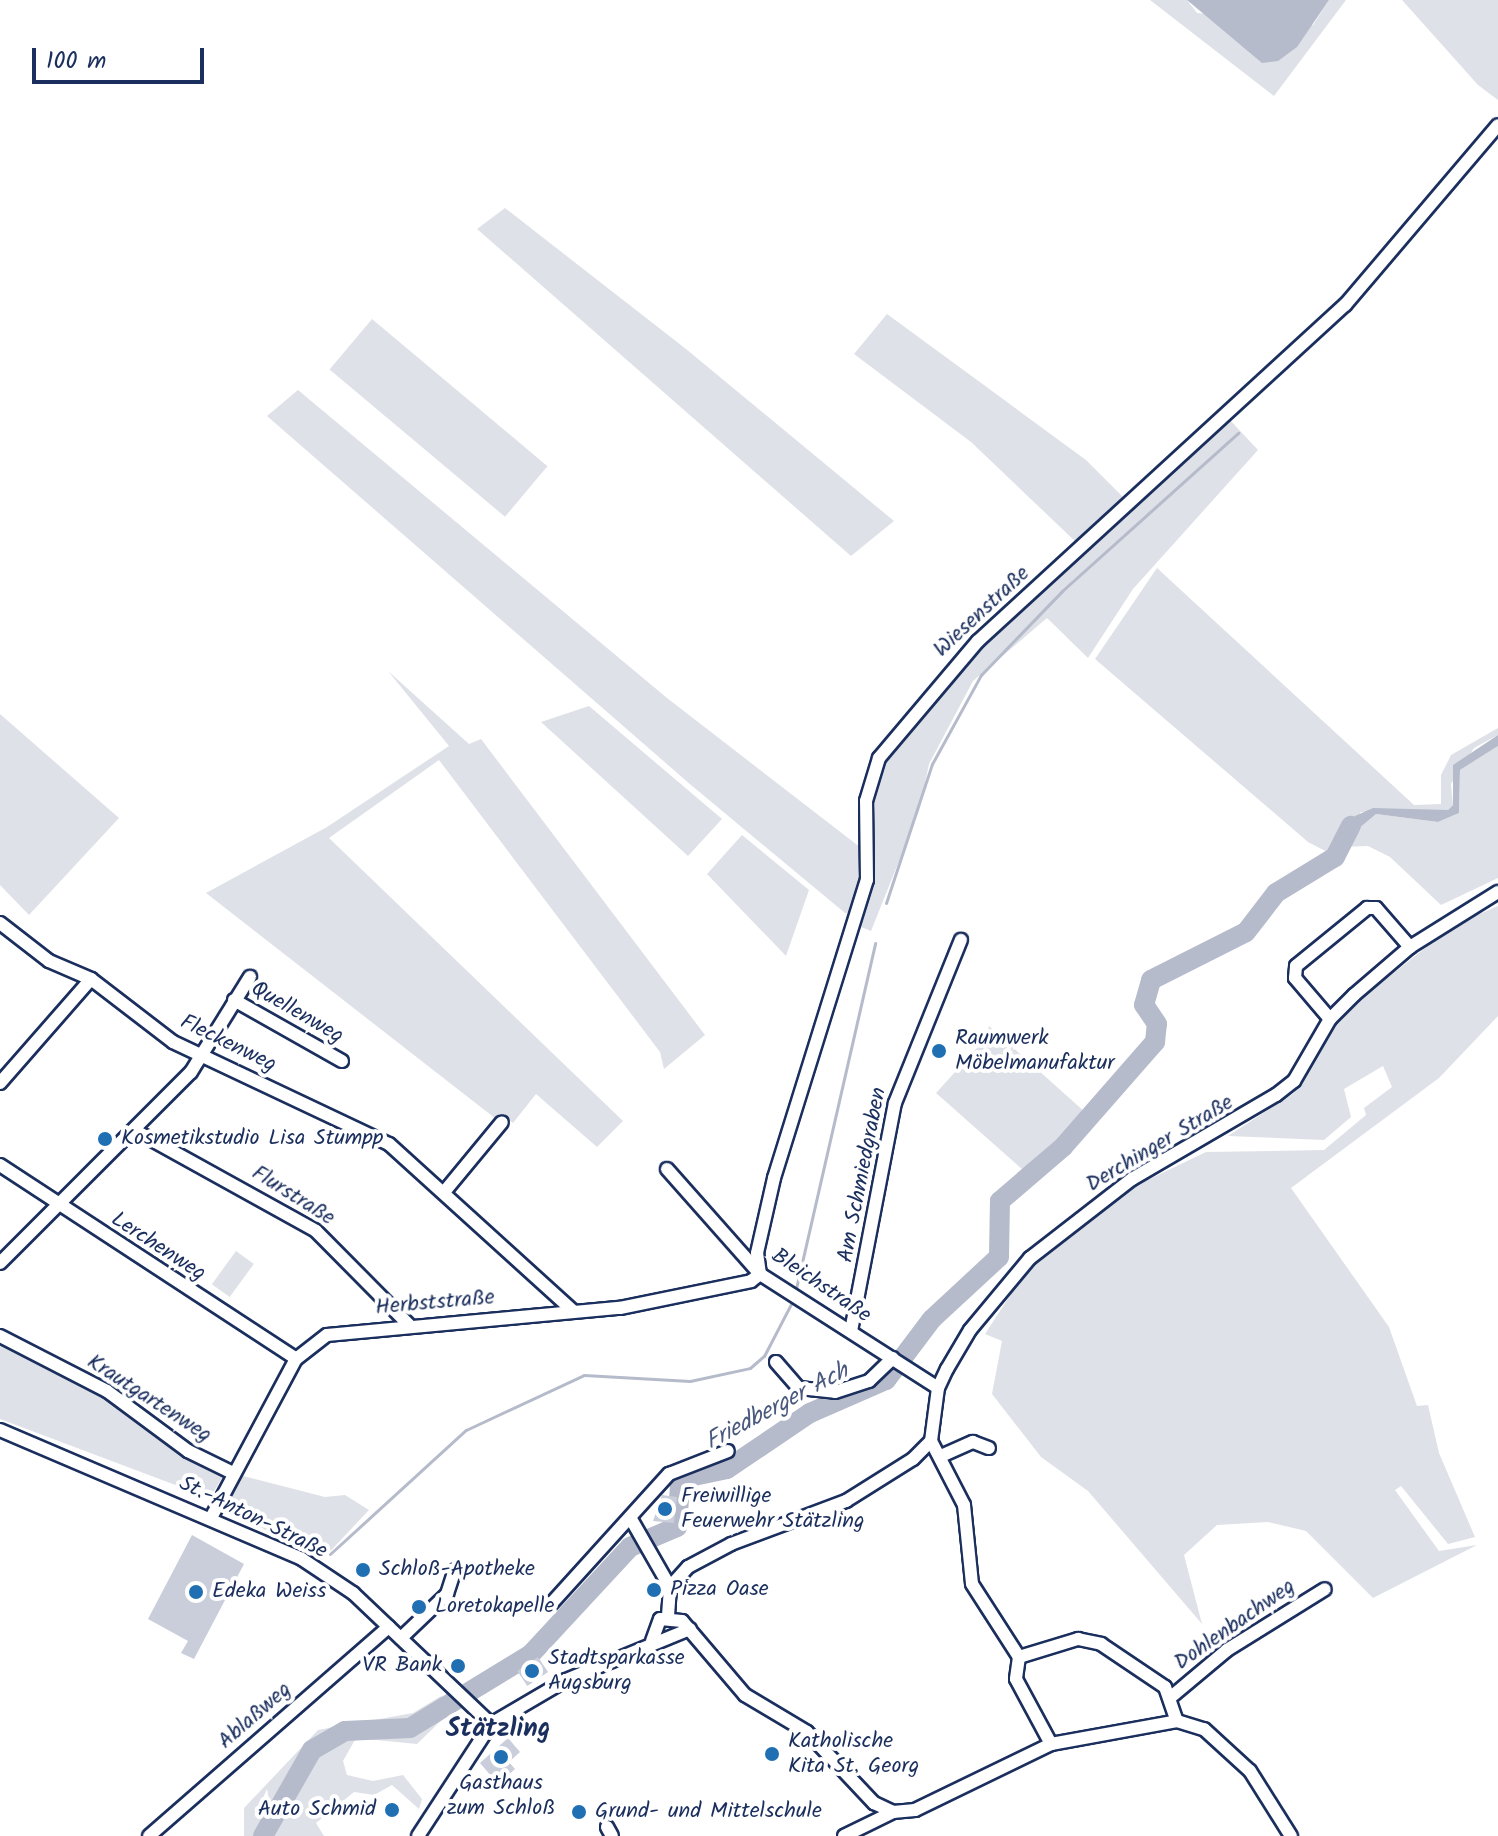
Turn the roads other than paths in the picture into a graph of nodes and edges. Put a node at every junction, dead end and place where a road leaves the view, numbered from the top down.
1 (1498, 125) edge
2 (1498, 892) edge
3 (0, 923) edge
4 (961, 940) dead end
5 (1410, 947) junction
6 (250, 977) dead end
7 (91, 979) junction
8 (234, 1000) junction
9 (1330, 1019) junction
10 (199, 1054) junction
11 (342, 1061) dead end
12 (0, 1083) edge
13 (502, 1122) dead end
14 (134, 1130) junction
15 (0, 1165) edge
16 (667, 1169) dead end
17 (445, 1191) junction
18 (59, 1206) junction
19 (0, 1263) edge
20 (760, 1274) junction
21 (573, 1311) junction
22 (409, 1325) junction
23 (851, 1331) junction
24 (0, 1336) edge
25 (296, 1359) junction
26 (894, 1359) junction
27 (776, 1362) dead end
28 (938, 1388) junction
29 (0, 1430) edge
30 (931, 1441) junction
31 (989, 1448) dead end
32 (728, 1451) dead end
33 (941, 1456) junction
34 (233, 1473) junction
35 (212, 1516) junction
36 (631, 1519) junction
37 (455, 1570) dead end
38 (670, 1587) junction
39 (1325, 1589) dead end
40 (551, 1604) dead end
41 (668, 1616) junction
42 (389, 1627) junction
43 (690, 1629) junction
44 (401, 1638) junction
45 (652, 1641) junction
46 (1019, 1657) junction
47 (1171, 1697) junction
48 (1177, 1721) junction
49 (491, 1724) junction
50 (1051, 1744) junction
51 (874, 1803) junction
52 (893, 1812) junction
53 (871, 1830) edge
54 (849, 1835) edge
55 (149, 1836) edge
56 (418, 1836) edge
57 (1291, 1836) edge

1 - 20 street, Wiesenstraße
2 - 5 street, Derchinger Straße
3 - 7 street, Fleckenweg
4 - 23 street, Am Schmiedgraben
5 - 9 street, Derchinger Straße
5 - 9 street
6 - 8 street, Quellenweg
7 - 10 street, Fleckenweg
7 - 12 street
8 - 10 street, Quellenweg
8 - 11 street, Quellenweg
9 - 28 street, Derchinger Straße
10 - 14 street, Quellenweg
10 - 17 street, Fleckenweg
13 - 17 street
14 - 18 street, Quellenweg
14 - 22 street, Flurstraße
15 - 18 street, Lerchenweg
16 - 20 street, Bleichstraße
17 - 21 street, Fleckenweg
18 - 19 street, Quellenweg
18 - 25 street, Lerchenweg
20 - 21 street, Herbststraße
20 - 23 street, Bleichstraße
21 - 22 street, Herbststraße
22 - 25 street, Herbststraße
23 - 26 street, Bleichstraße
24 - 34 street, Krautgartenweg
25 - 34 street, Herbststraße
26 - 27 street
26 - 28 street, Bleichstraße
28 - 30 street, Derchinger Straße
29 - 35 street, St.-Anton-Straße
30 - 33 street
30 - 38 street
31 - 33 street
32 - 36 street
33 - 46 street
34 - 35 street, Herbststraße
35 - 42 street, St.-Anton-Straße
36 - 38 street
36 - 40 street
37 - 44 street
38 - 41 street
39 - 47 street, Dohlenbachweg
41 - 43 street
41 - 45 street
42 - 44 street, St.-Anton-Straße
42 - 55 street, Ablaßweg
43 - 45 street
43 - 51 street
44 - 49 street, St.-Anton-Straße
45 - 49 street
46 - 47 street
46 - 50 street
47 - 48 street
48 - 50 street
48 - 57 street
49 - 56 street
50 - 52 street
51 - 52 street
51 - 53 street
52 - 53 street
53 - 54 street

